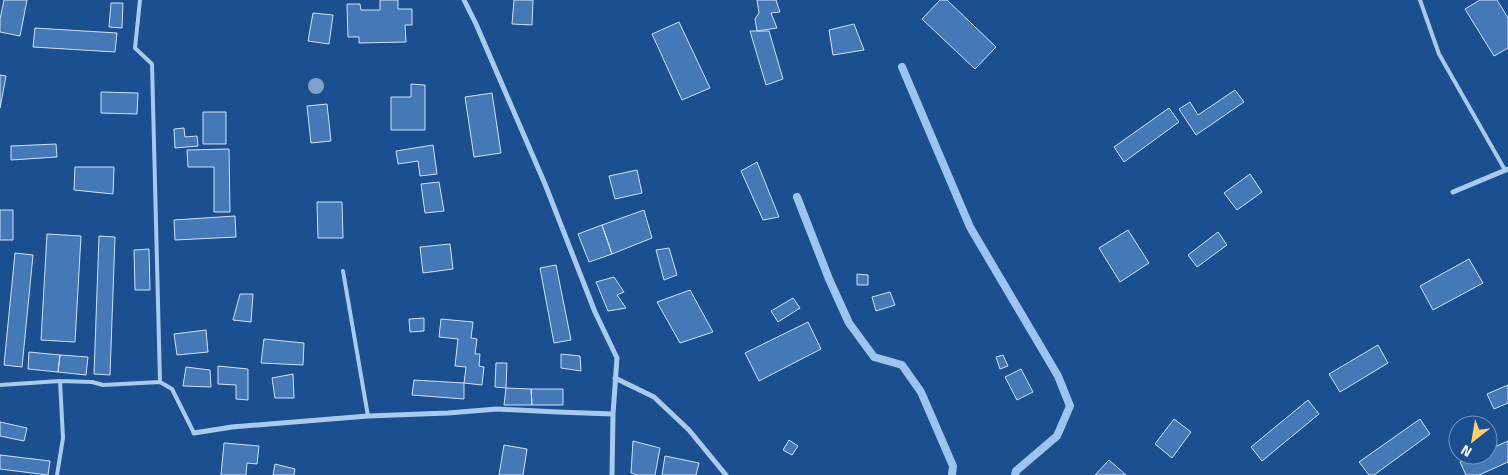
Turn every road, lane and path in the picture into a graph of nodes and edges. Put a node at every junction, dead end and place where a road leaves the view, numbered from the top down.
1 (140, 0) edge
2 (464, 0) edge
3 (1420, 0) edge
4 (1506, 170) edge
5 (1453, 192) dead end
6 (343, 270) dead end
7 (615, 378) junction
8 (60, 381) junction
9 (160, 382) junction
10 (0, 385) edge
11 (613, 414) junction
12 (368, 416) junction
13 (194, 433) joint
14 (57, 475) edge
15 (612, 475) edge
16 (726, 475) edge

1 - 9 lane
2 - 7 street
3 - 4 lane
4 - 5 street
6 - 12 lane
7 - 11 street
7 - 16 street
8 - 9 lane
8 - 10 lane
8 - 14 lane
9 - 13 lane
11 - 12 street
11 - 15 street
12 - 13 street

